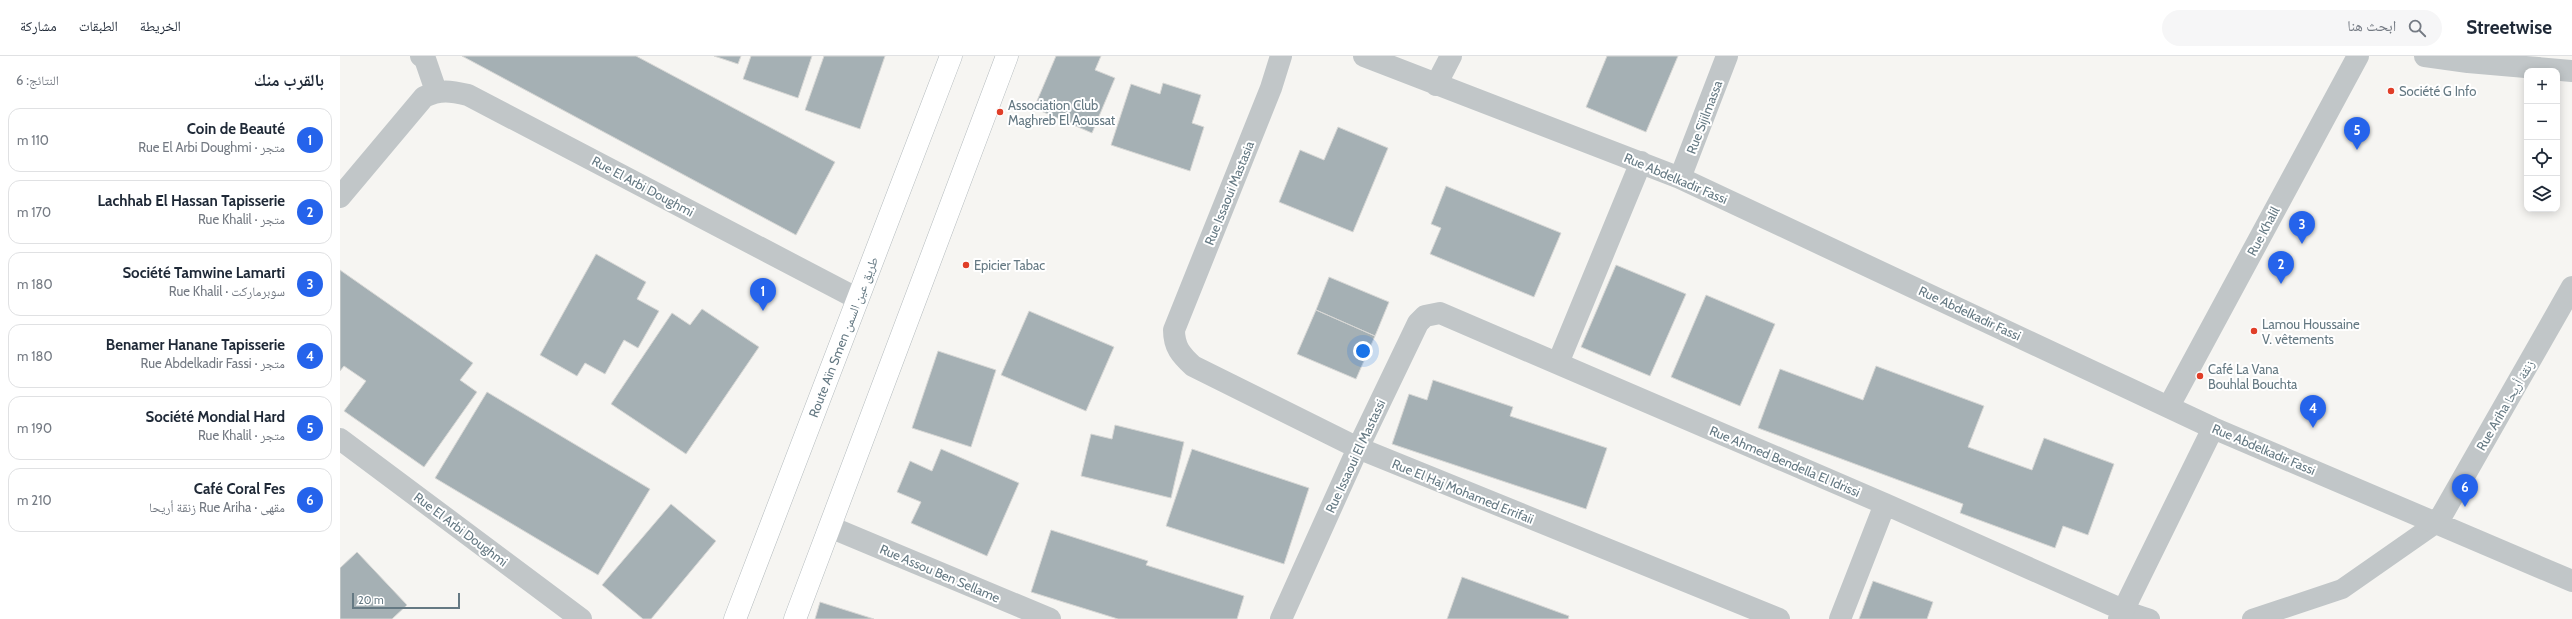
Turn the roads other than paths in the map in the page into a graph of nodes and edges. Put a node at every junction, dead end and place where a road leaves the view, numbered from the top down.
1 (421, 56) edge
2 (951, 56) edge
3 (1007, 56) edge
4 (1281, 56) edge
5 (1364, 56) edge
6 (1451, 56) edge
7 (1727, 56) edge
8 (2358, 56) edge
9 (2425, 56) edge
10 (2572, 71) edge
11 (1436, 85) junction
12 (430, 94) junction
13 (1641, 162) junction
14 (1680, 178) junction
15 (340, 197) edge
16 (2572, 287) edge
17 (858, 299) junction
18 (1446, 314) joint
19 (1174, 330) joint
20 (1558, 363) junction
21 (2169, 406) junction
22 (2213, 428) junction
23 (340, 439) edge
24 (1358, 448) junction
25 (1885, 504) junction
26 (2438, 522) junction
27 (830, 527) junction
28 (2572, 581) edge
29 (2121, 614) edge
30 (581, 619) edge
31 (735, 619) edge
32 (795, 619) edge
33 (1050, 619) edge
34 (1281, 619) edge
35 (1779, 619) edge
36 (1840, 619) edge
37 (2150, 619) edge
38 (2252, 619) edge

1 - 12 street
2 - 17 main road, Route Aïn Smen طريق عين السمن
3 - 27 main road
4 - 19 street, Rue Issaoui Mastasia
5 - 11 street, Rue Abdelkadir Fassi
6 - 11 street
7 - 14 street, Rue Sijilmassa
8 - 21 street, Rue Khalil
9 - 10 street
11 - 13 street, Rue Abdelkadir Fassi
12 - 15 street
12 - 17 street, Rue El Arbi Doughmi
13 - 14 street, Rue Abdelkadir Fassi
13 - 20 street
14 - 21 street, Rue Abdelkadir Fassi
16 - 26 street, Rue Ariha زنقة أريحا
17 - 31 main road, Route Aïn Smen طريق عين السمن
18 - 20 street, Rue Ahmed Bendella El Idrissi
18 - 24 street, Rue Issaoui El Mastassi
19 - 24 street, Rue El Haj Mohamed Errifaii
20 - 25 street, Rue Ahmed Bendella El Idrissi
21 - 22 street, Rue Abdelkadir Fassi
22 - 26 street, Rue Abdelkadir Fassi
22 - 29 street
23 - 30 street, Rue El Arbi Doughmi
24 - 34 street, Rue Issaoui El Mastassi
24 - 35 street, Rue El Haj Mohamed Errifaii
25 - 29 street, Rue Ahmed Bendella El Idrissi
25 - 36 street
26 - 28 street, Rue Abdelkadir Fassi
26 - 38 lane
27 - 32 main road
27 - 33 street, Rue Assou Ben Sellame
29 - 37 lane

